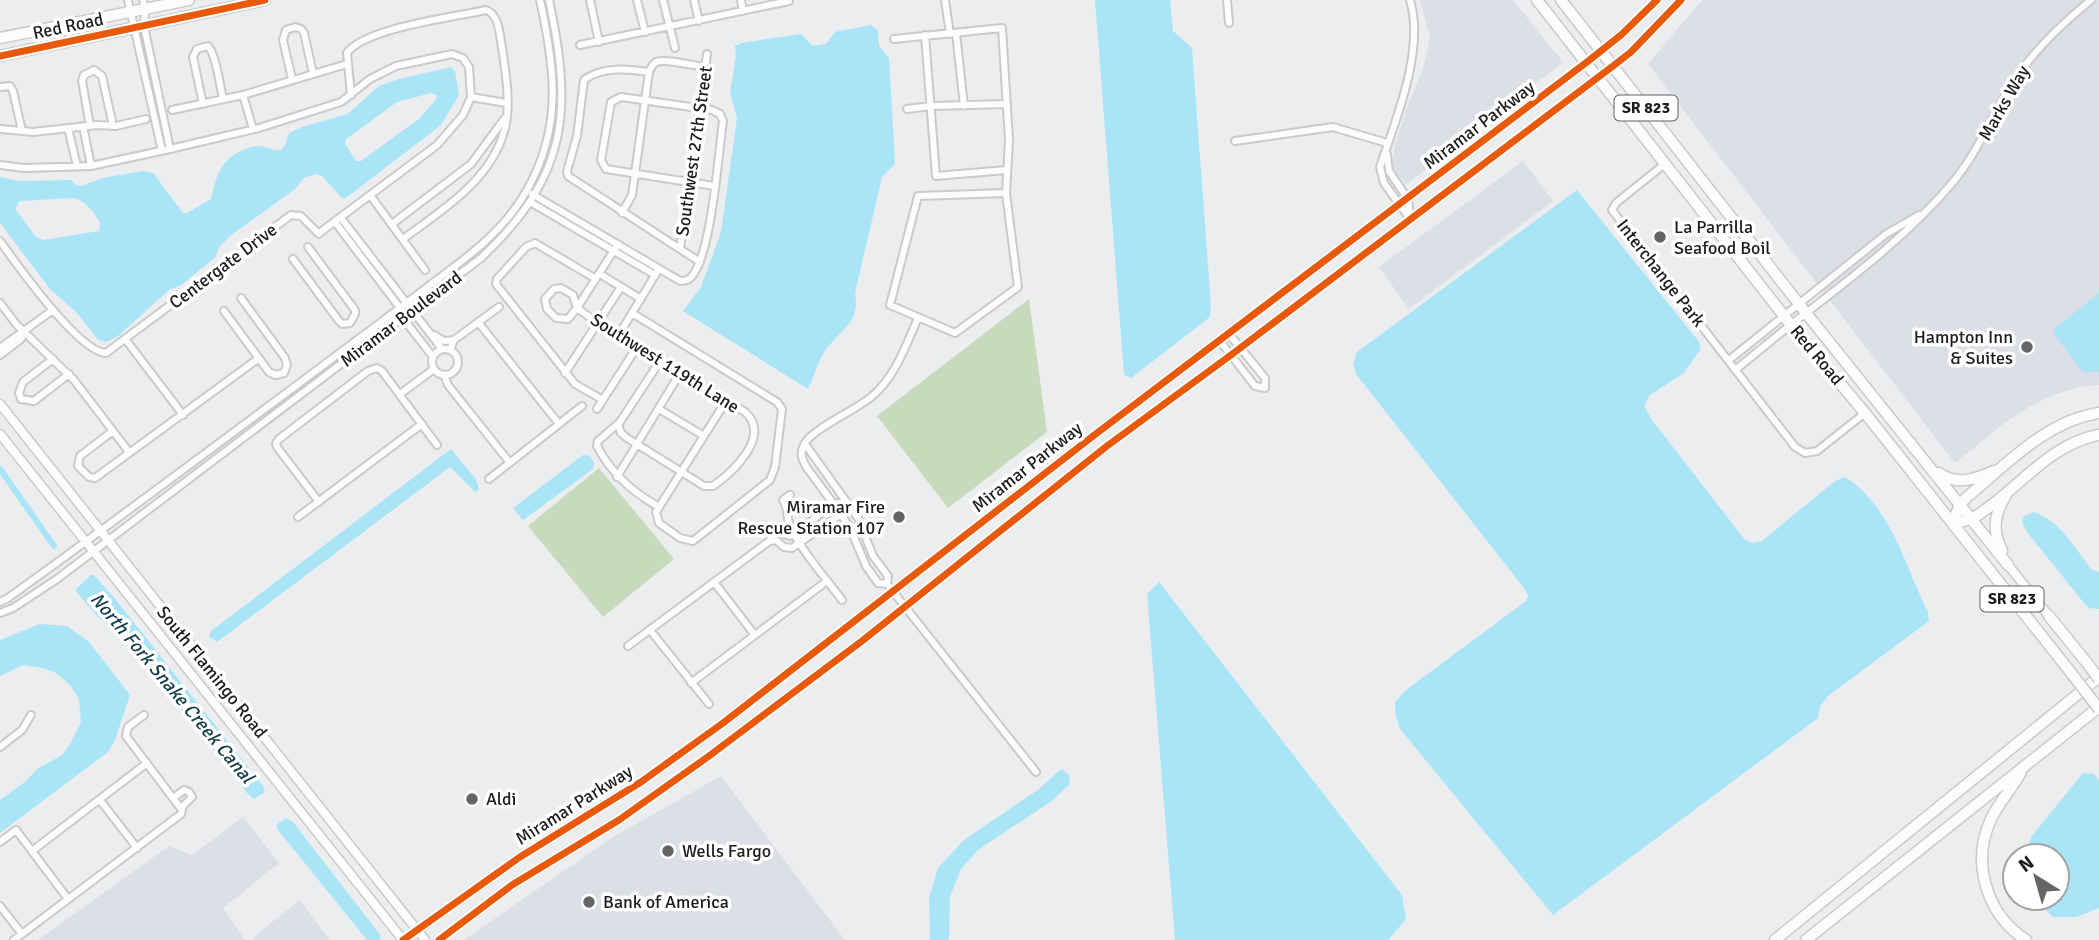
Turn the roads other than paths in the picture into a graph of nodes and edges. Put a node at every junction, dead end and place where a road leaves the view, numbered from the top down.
1 (128, 0) edge
2 (189, 0) edge
3 (265, 0) edge
4 (540, 0) edge
5 (549, 0) edge
6 (590, 0) edge
7 (637, 0) edge
8 (663, 0) edge
9 (694, 0) edge
10 (741, 0) edge
11 (945, 0) edge
12 (1227, 0) edge
13 (1410, 0) edge
14 (1536, 0) edge
15 (1561, 0) edge
16 (1657, 0) edge
17 (1681, 0) edge
18 (2091, 0) edge
19 (789, 1) edge
20 (766, 3) edge
21 (144, 5) edge
22 (743, 11) junction
23 (130, 13) junction
24 (699, 21) junction
25 (1229, 23) dead end
26 (139, 27) junction
27 (670, 27) junction
28 (645, 32) junction
29 (953, 33) junction
30 (925, 35) junction
31 (0, 38) edge
32 (894, 39) dead end
33 (599, 41) junction
34 (580, 46) dead end
35 (675, 48) dead end
36 (1601, 51) junction
37 (708, 54) dead end
38 (0, 55) edge
39 (1587, 62) junction
40 (346, 64) junction
41 (1613, 66) junction
42 (705, 68) junction
43 (649, 72) junction
44 (313, 73) junction
45 (1598, 77) junction
46 (292, 79) junction
47 (0, 86) edge
48 (243, 95) junction
49 (351, 95) junction
50 (471, 97) junction
51 (223, 99) junction
52 (646, 101) junction
53 (506, 103) junction
54 (203, 104) junction
55 (1006, 104) junction
56 (931, 106) junction
57 (964, 106) junction
58 (699, 108) junction
59 (906, 109) dead end
60 (172, 110) dead end
61 (506, 117) junction
62 (146, 119) dead end
63 (87, 126) junction
64 (113, 126) junction
65 (68, 128) junction
66 (0, 129) edge
67 (253, 129) junction
68 (22, 131) junction
69 (1235, 141) dead end
70 (1387, 143) junction
71 (170, 149) junction
72 (162, 151) junction
73 (475, 158) junction
74 (1666, 163) junction
75 (0, 165) edge
76 (77, 166) junction
77 (91, 166) junction
78 (486, 166) junction
79 (1006, 170) junction
80 (636, 175) junction
81 (688, 182) junction
82 (714, 186) junction
83 (527, 191) junction
84 (1006, 193) junction
85 (370, 195) junction
86 (535, 195) junction
87 (523, 198) junction
88 (1408, 199) junction
89 (531, 203) junction
90 (1399, 205) junction
91 (1924, 212) junction
92 (622, 214) junction
93 (1410, 219) junction
94 (338, 220) junction
95 (579, 221) junction
96 (391, 224) junction
97 (575, 229) junction
98 (403, 239) junction
99 (0, 241) edge
100 (618, 244) junction
101 (308, 247) dead end
102 (680, 249) junction
103 (613, 252) junction
104 (293, 259) dead end
105 (699, 262) junction
106 (425, 270) dead end
107 (657, 273) junction
108 (598, 276) junction
109 (621, 287) junction
110 (241, 298) dead end
111 (641, 299) junction
112 (0, 303) edge
113 (1799, 304) junction
114 (403, 306) junction
115 (499, 307) dead end
116 (577, 308) junction
117 (53, 310) junction
118 (414, 310) junction
119 (224, 311) dead end
120 (632, 313) junction
121 (1806, 313) junction
122 (404, 316) junction
123 (918, 318) junction
124 (1788, 320) junction
125 (478, 322) junction
126 (598, 323) junction
127 (25, 332) junction
128 (430, 332) junction
129 (1229, 334) junction
130 (618, 336) junction
131 (126, 340) junction
132 (454, 340) junction
133 (1220, 341) junction
134 (3, 347) edge
135 (636, 347) junction
136 (1241, 348) junction
137 (442, 349) junction
138 (450, 350) junction
139 (0, 355) edge
140 (1231, 355) junction
141 (433, 357) junction
142 (259, 358) junction
143 (53, 359) junction
144 (1729, 360) junction
145 (660, 361) junction
146 (434, 369) junction
147 (1735, 370) junction
148 (565, 373) junction
149 (680, 373) junction
150 (69, 374) junction
151 (444, 375) junction
152 (400, 394) junction
153 (603, 400) junction
154 (726, 401) junction
155 (0, 404) edge
156 (582, 406) dead end
157 (597, 409) dead end
158 (659, 409) junction
159 (1865, 413) junction
160 (2099, 413) edge
161 (183, 415) junction
162 (422, 424) junction
163 (559, 424) junction
164 (618, 424) junction
165 (114, 431) junction
166 (0, 434) edge
167 (2099, 435) edge
168 (704, 436) junction
169 (637, 444) junction
170 (805, 444) junction
171 (438, 445) dead end
172 (129, 452) junction
173 (510, 463) junction
174 (1930, 467) junction
175 (2003, 468) junction
176 (821, 469) junction
177 (682, 472) junction
178 (812, 475) junction
179 (617, 477) junction
180 (489, 480) dead end
181 (2009, 490) junction
182 (790, 495) dead end
183 (318, 502) junction
184 (847, 502) junction
185 (833, 504) junction
186 (1960, 505) junction
187 (659, 507) junction
188 (841, 514) junction
189 (298, 517) dead end
190 (1971, 519) junction
191 (1951, 523) junction
192 (101, 532) junction
193 (795, 534) junction
194 (107, 540) junction
195 (85, 542) junction
196 (768, 542) junction
197 (800, 543) junction
198 (93, 552) junction
199 (2008, 565) junction
200 (827, 581) junction
201 (714, 582) junction
202 (887, 584) junction
203 (894, 592) junction
204 (842, 600) dead end
205 (0, 601) edge
206 (904, 608) junction
207 (0, 613) edge
208 (2049, 616) joint
209 (650, 630) junction
210 (754, 634) junction
211 (628, 646) dead end
212 (2099, 678) edge
213 (691, 682) junction
214 (709, 704) dead end
215 (2099, 708) edge
216 (31, 715) dead end
217 (144, 715) dead end
218 (0, 747) edge
219 (147, 764) junction
220 (2022, 769) junction
221 (1036, 772) dead end
222 (173, 797) junction
223 (100, 800) junction
224 (182, 810) junction
225 (0, 842) edge
226 (137, 848) junction
227 (32, 851) junction
228 (68, 899) junction
229 (0, 906) edge
230 (417, 930) junction
231 (22, 934) junction
232 (14, 940) edge
233 (403, 940) edge
234 (425, 940) edge
235 (439, 940) edge
236 (1775, 940) edge
237 (1806, 940) edge
238 (2026, 940) edge

1 - 23 street
2 - 21 highway, Red Road
3 - 26 highway, Red Road
4 - 83 street, Miramar Boulevard
5 - 86 street, Miramar Boulevard
6 - 33 street
7 - 28 street
8 - 27 street
9 - 24 street
10 - 22 street
11 - 29 street
12 - 25 street
13 - 70 street
14 - 39 highway, Red Road / SR 823
15 - 36 highway, Red Road / SR 823
16 - 36 main road, Miramar Parkway
17 - 41 main road, Miramar Parkway
18 - 91 street, Marks Way
19 - 20 street
20 - 22 street
21 - 23 highway, Red Road
21 - 26 street
22 - 24 street
23 - 26 street
23 - 31 highway, Red Road
24 - 27 street
26 - 38 highway, Red Road
26 - 71 street
26 - 72 street
27 - 28 street
27 - 35 street
28 - 33 street
29 - 30 street
29 - 55 street
29 - 57 street
30 - 32 street
30 - 56 street
33 - 34 street
36 - 39 main road, Miramar Parkway
36 - 41 highway, Red Road / SR 823
37 - 42 street, Southwest 27th Street
39 - 45 highway, Red Road / SR 823
39 - 88 main road, Miramar Parkway
40 - 44 street
40 - 49 street
40 - 53 street
41 - 45 main road, Miramar Parkway
41 - 113 highway, Red Road / SR 823
42 - 43 street
42 - 58 street, Southwest 27th Street
43 - 52 street
43 - 92 street
44 - 46 street
44 - 46 street
45 - 74 highway, Red Road / SR 823
45 - 93 main road, Miramar Parkway
46 - 48 street
47 - 68 street
48 - 51 street
48 - 67 street
49 - 50 street
49 - 67 street
50 - 53 street
50 - 85 street, Centergate Drive
51 - 54 street
51 - 54 street
52 - 58 street
52 - 80 street
52 - 80 street
53 - 61 street
54 - 60 street
55 - 57 street
55 - 79 street
56 - 57 street
56 - 59 street
56 - 79 street
58 - 81 street, Southwest 27th Street
58 - 82 street
61 - 73 street
61 - 78 street
62 - 64 street
63 - 64 street
63 - 64 street
63 - 65 street
63 - 77 street
65 - 68 street
65 - 76 street
66 - 68 street
67 - 71 street
69 - 70 street
70 - 88 street
70 - 90 street
71 - 72 street
72 - 77 street
73 - 78 street
73 - 96 street
74 - 124 highway, Red Road / SR 823
74 - 144 street, Interchange Park
75 - 76 street
76 - 77 street
78 - 98 street
79 - 84 street
80 - 81 street
80 - 92 street
81 - 82 street
81 - 102 street, Southwest 27th Street
82 - 105 street
83 - 86 street
83 - 87 street, Miramar Boulevard
84 - 123 street
84 - 123 street
85 - 94 street, Centergate Drive
85 - 96 street
86 - 89 street, Miramar Boulevard
86 - 95 street
87 - 89 street
87 - 114 street, Miramar Boulevard
88 - 90 main road, Miramar Parkway
88 - 93 street
89 - 97 street
89 - 118 street, Miramar Boulevard
90 - 93 street
90 - 129 main road, Miramar Parkway
91 - 113 street, Marks Way
91 - 121 street, Marks Way
92 - 102 street
93 - 136 main road, Miramar Parkway
94 - 114 street
94 - 131 street, Centergate Drive
95 - 97 street
95 - 100 street
96 - 98 street
97 - 103 street
98 - 106 street
99 - 117 street, Centergate Drive
100 - 103 street
100 - 107 street
101 - 104 street
102 - 105 street
103 - 107 street
103 - 108 street
105 - 107 street
107 - 111 street
108 - 109 street
108 - 116 street
108 - 148 street
109 - 111 street
109 - 126 street
110 - 142 street
111 - 120 street
112 - 127 street
113 - 121 highway, Red Road / SR 823
113 - 124 street
114 - 118 street
114 - 122 street
114 - 192 street, Miramar Boulevard
115 - 125 street
116 - 116 street
116 - 126 street, Southwest 119th Lane
117 - 127 street
117 - 131 street, Centergate Drive
118 - 122 street, Miramar Boulevard
118 - 128 street
119 - 142 street
120 - 130 street
120 - 187 street, Southwest 119th Lane
121 - 124 street
121 - 174 highway, Red Road / SR 823
122 - 141 street
122 - 194 street, Miramar Boulevard
123 - 170 street
124 - 144 street
124 - 147 street
124 - 159 highway, Red Road / SR 823
125 - 132 street
125 - 163 street
126 - 130 street, Southwest 119th Lane
126 - 148 street
127 - 134 street
127 - 143 street
128 - 132 street
128 - 137 street
129 - 133 main road, Miramar Parkway
129 - 136 street
130 - 135 street, Southwest 119th Lane
131 - 161 street
132 - 138 street
133 - 140 street
133 - 203 main road, Miramar Parkway
134 - 139 street
135 - 145 street, Southwest 119th Lane
135 - 153 street
136 - 140 main road, Miramar Parkway
136 - 140 street
137 - 138 street
137 - 141 street
138 - 151 street
140 - 206 main road, Miramar Parkway
141 - 146 street
142 - 161 street
143 - 150 street
143 - 150 street
144 - 147 street, Interchange Park
145 - 149 street, Southwest 119th Lane
145 - 164 street
146 - 151 street
146 - 152 street
147 - 159 street, Interchange Park
148 - 153 street
149 - 154 street, Southwest 119th Lane
149 - 158 street
150 - 165 street
151 - 173 street
152 - 162 street
152 - 183 street
153 - 157 street
154 - 168 street
154 - 177 street, Southwest 119th Lane
155 - 192 main road, South Flamingo Road
156 - 163 street
158 - 168 street
158 - 169 street
159 - 191 highway, Red Road / SR 823
160 - 175 highway
161 - 172 street
162 - 171 street
162 - 183 street
163 - 173 street
164 - 169 street
164 - 179 street
165 - 172 street
165 - 172 street
166 - 195 main road, South Flamingo Road
167 - 181 highway
168 - 177 street
169 - 177 street
169 - 179 street
170 - 176 street
170 - 178 street
173 - 180 street
174 - 175 highway
174 - 186 highway, Red Road / SR 823
175 - 186 highway
176 - 178 street
176 - 184 street
177 - 187 street
178 - 185 street
179 - 187 street
181 - 190 highway
181 - 199 highway
182 - 193 street
183 - 189 street
184 - 185 street
184 - 188 street
184 - 202 street
185 - 188 street
185 - 193 street
186 - 190 highway, Red Road / SR 823
186 - 191 highway
188 - 197 street
188 - 202 street
190 - 191 highway
190 - 199 highway, Red Road / SR 823
191 - 215 highway, Red Road / SR 823, bridge
192 - 194 main road, South Flamingo Road
192 - 195 street, Miramar Boulevard
193 - 196 street
193 - 197 street
194 - 198 street, Miramar Boulevard
194 - 230 main road, South Flamingo Road
195 - 198 main road, South Flamingo Road
195 - 205 street, Miramar Boulevard
196 - 197 street
196 - 201 street
197 - 200 street
198 - 207 street, Miramar Boulevard
198 - 233 main road, South Flamingo Road
199 - 208 main road, Red Road / SR 823
200 - 204 street
200 - 210 street
201 - 209 street
201 - 210 street
202 - 203 street
203 - 206 street
203 - 230 main road, Miramar Parkway
206 - 221 street
206 - 235 main road, Miramar Parkway
208 - 212 highway, Red Road / SR 823, bridge
209 - 211 street
209 - 213 street
210 - 213 street
212 - 236 highway
213 - 214 street
215 - 220 highway
216 - 218 street
217 - 219 street
219 - 222 street
219 - 223 street
220 - 237 highway
220 - 238 highway
222 - 224 street
222 - 224 street
223 - 226 street
223 - 227 street
224 - 226 street
225 - 227 street
226 - 228 street
227 - 228 street
228 - 231 street
229 - 231 street
230 - 233 main road, Miramar Parkway
230 - 234 main road, South Flamingo Road
231 - 232 street

